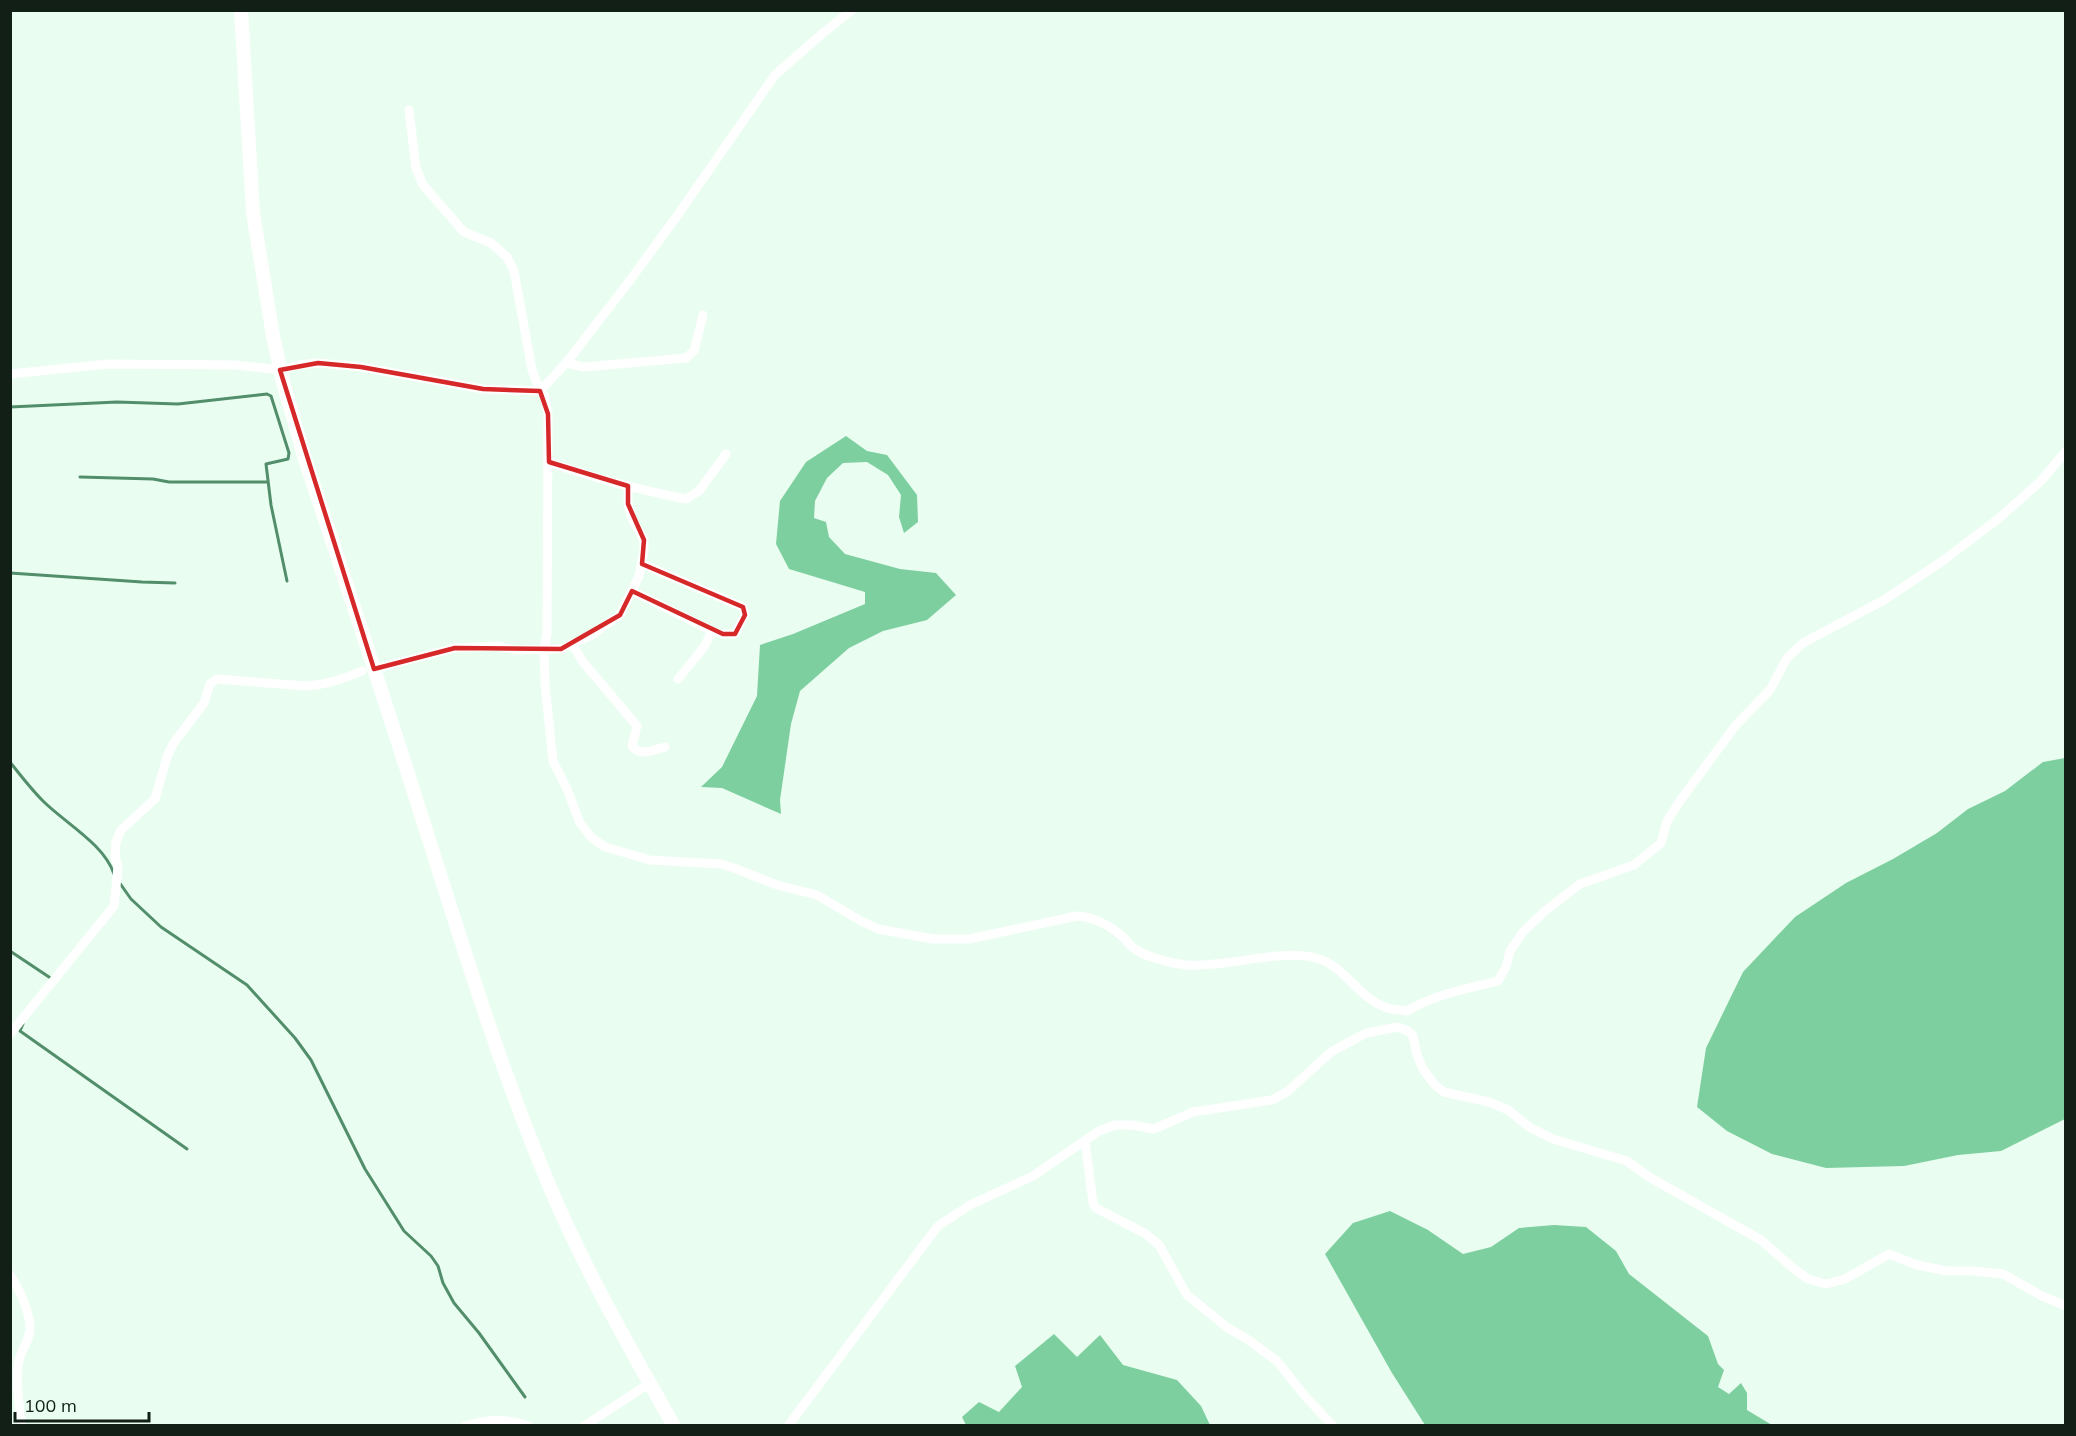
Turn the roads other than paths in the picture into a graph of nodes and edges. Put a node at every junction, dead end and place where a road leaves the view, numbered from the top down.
1 (241, 10) edge
2 (852, 10) edge
3 (409, 110) dead end
4 (703, 315) dead end
5 (566, 363) junction
6 (280, 370) junction
7 (10, 374) edge
8 (540, 392) junction
9 (2066, 451) edge
10 (726, 454) dead end
11 (549, 462) junction
12 (628, 486) junction
13 (642, 564) junction
14 (632, 591) junction
15 (712, 631) junction
16 (572, 644) junction
17 (544, 649) junction
18 (368, 670) junction
19 (678, 679) dead end
20 (665, 747) dead end
21 (10, 1034) edge
22 (1085, 1141) junction
23 (10, 1275) edge
24 (2066, 1305) edge
25 (650, 1383) junction
26 (22, 1425) edge
27 (465, 1425) edge
28 (529, 1425) edge
29 (584, 1425) edge
30 (674, 1425) edge
31 (788, 1425) edge
32 (1333, 1425) edge

1 - 6 main road
2 - 5 street
3 - 8 street
4 - 5 street
5 - 8 street
6 - 7 street
6 - 8 street
6 - 18 main road
8 - 11 street
9 - 17 street
10 - 12 street
11 - 12 street
11 - 17 street
12 - 13 street
13 - 14 street
13 - 15 street
14 - 15 street
14 - 16 street
15 - 19 street
16 - 17 street
16 - 20 street
17 - 18 street
18 - 21 street
18 - 25 main road
22 - 24 street
22 - 31 street
22 - 32 street
23 - 26 street
25 - 29 street
25 - 30 main road
27 - 28 street

